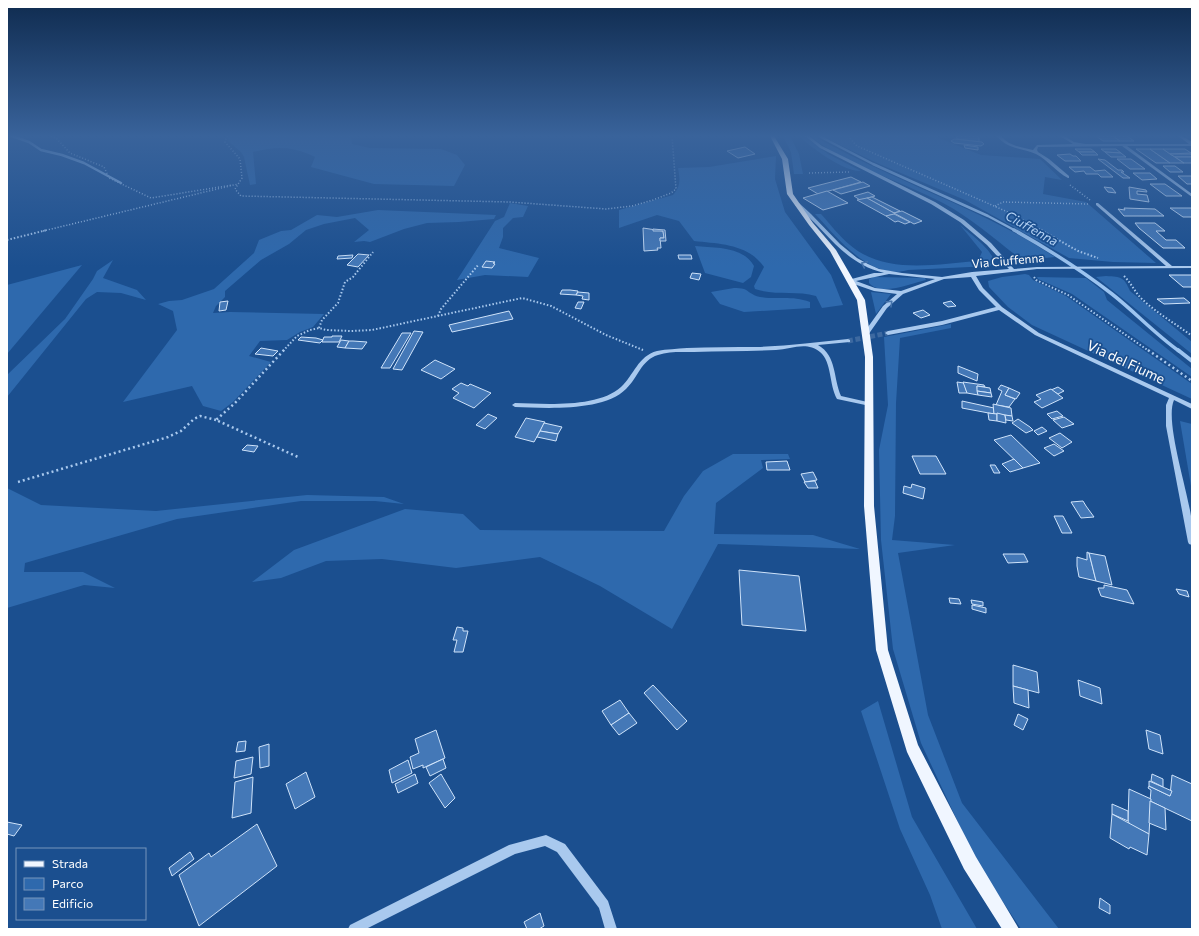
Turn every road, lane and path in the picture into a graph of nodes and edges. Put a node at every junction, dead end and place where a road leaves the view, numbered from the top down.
1 (113, 180) edge
2 (241, 180) edge
3 (675, 180) edge
4 (788, 180) edge
5 (885, 180) edge
6 (930, 180) edge
7 (1065, 180) edge
8 (1170, 180) edge
9 (238, 184) junction
10 (1192, 196) edge
11 (797, 204) junction
12 (1098, 204) junction
13 (994, 207) junction
14 (7, 240) edge
15 (373, 252) dead end
16 (1104, 260) dead end
17 (479, 264) dead end
18 (1171, 267) junction
19 (1192, 267) edge
20 (1024, 268) junction
21 (1012, 270) junction
22 (1121, 273) dead end
23 (895, 274) junction
24 (972, 274) junction
25 (943, 278) junction
26 (850, 281) junction
27 (901, 293) junction
28 (1000, 308) junction
29 (438, 316) junction
30 (319, 328) junction
31 (888, 333) tunnel mouth
32 (866, 334) junction
33 (1192, 336) edge
34 (848, 341) tunnel mouth
35 (810, 345) junction
36 (655, 354) junction
37 (1192, 381) edge
38 (1173, 397) junction
39 (870, 404) junction
40 (515, 405) dead end
41 (1192, 407) edge
42 (216, 420) junction
43 (298, 457) dead end
44 (18, 482) dead end
45 (1192, 542) edge
46 (354, 929) edge
47 (611, 929) edge
48 (1011, 929) edge

1 - 9 path
2 - 9 path
3 - 9 path
4 - 11 main road
5 - 21 street
6 - 13 path
7 - 12 path
8 - 10 street
9 - 14 path
23 -> 11 street
11 - 26 main road
12 - 13 path
12 - 18 street
13 - 16 path
15 - 30 path
17 - 29 path
18 - 19 street, Via Ciuffenna
18 - 20 street, Via Ciuffenna
20 - 21 street, Via Ciuffenna
20 - 37 path
21 - 24 street, Via Ciuffenna
22 - 33 path
23 - 25 street
23 - 26 street
24 - 25 street, Via Ciuffenna
24 - 28 street, Via del Fiume
25 - 27 street, Via Ciuffenna
26 - 27 street, Via Ciuffenna
26 - 32 main road
32 -> 27 street, Via Ciuffenna
28 - 31 street
28 - 38 street, Via del Fiume
29 - 30 path
29 - 36 path
30 - 42 path
32 - 39 main road
34 - 35 street
35 - 36 street
35 - 39 street
36 - 40 street
38 - 41 street
38 - 45 street, Via del Fiume
39 - 48 main road
42 - 43 path
42 - 44 path
46 - 47 street

